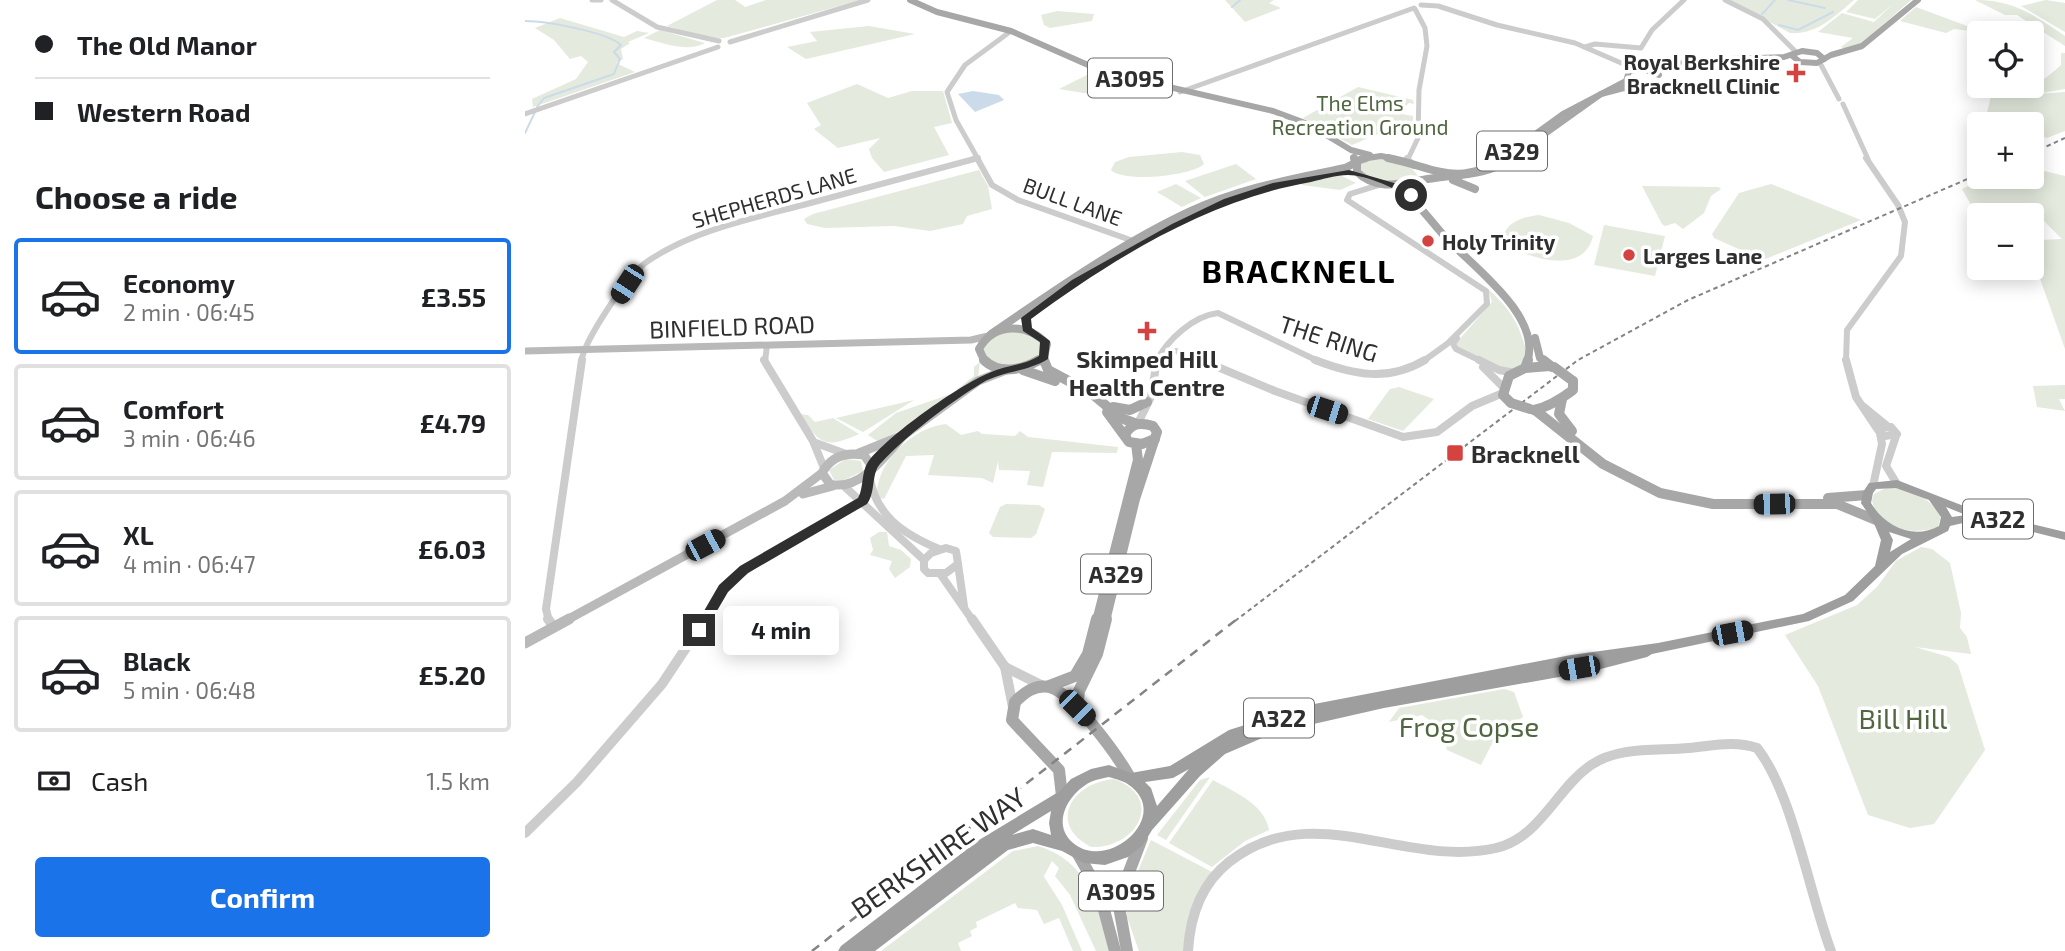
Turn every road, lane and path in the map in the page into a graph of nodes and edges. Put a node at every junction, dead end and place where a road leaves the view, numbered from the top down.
1 (591, 0) edge
2 (601, 0) edge
3 (612, 0) edge
4 (866, 0) edge
5 (910, 0) edge
6 (1684, 0) edge
7 (1725, 0) edge
8 (1918, 0) edge
9 (1415, 7) edge
10 (1011, 31) junction
11 (718, 43) junction
12 (1790, 43) junction
13 (1585, 47) junction
14 (1811, 52) junction
15 (1793, 53) junction
16 (1839, 53) junction
17 (1797, 61) junction
18 (1822, 64) junction
19 (1620, 65) junction
20 (1635, 69) junction
21 (1646, 69) junction
22 (1627, 74) junction
23 (1659, 75) junction
24 (1643, 83) junction
25 (1180, 92) junction
26 (525, 114) edge
27 (1351, 150) junction
28 (1410, 152) junction
29 (1375, 155) junction
30 (1384, 156) junction
31 (978, 157) junction
32 (1355, 163) junction
33 (1417, 168) junction
34 (1481, 174) junction
35 (1359, 176) junction
36 (1449, 179) junction
37 (1418, 181) junction
38 (1389, 184) junction
39 (1425, 208) junction
40 (1435, 221) junction
41 (1121, 236) junction
42 (1136, 242) junction
43 (1120, 251) junction
44 (1027, 329) junction
45 (1462, 329) junction
46 (990, 335) junction
47 (963, 342) junction
48 (767, 345) junction
49 (584, 350) junction
50 (1169, 350) junction
51 (525, 351) edge
52 (980, 352) junction
53 (1432, 355) junction
54 (1044, 357) junction
55 (985, 363) junction
56 (1553, 367) junction
57 (1525, 368) junction
58 (1019, 369) junction
59 (1006, 370) junction
60 (1515, 373) junction
61 (978, 381) junction
62 (1503, 390) junction
63 (1562, 398) junction
64 (1857, 400) junction
65 (1487, 402) junction
66 (1511, 403) junction
67 (1109, 405) junction
68 (1146, 407) junction
69 (1533, 409) junction
70 (1137, 424) junction
71 (1151, 425) junction
72 (1888, 426) junction
73 (1879, 431) junction
74 (904, 435) junction
75 (1125, 435) junction
76 (1896, 436) junction
77 (1155, 439) junction
78 (813, 441) junction
79 (1136, 444) junction
80 (857, 453) junction
81 (846, 454) junction
82 (870, 469) junction
83 (823, 470) junction
84 (1897, 484) junction
85 (839, 486) junction
86 (1870, 491) junction
87 (1933, 497) junction
88 (785, 501) junction
89 (862, 501) junction
90 (1878, 521) junction
91 (1948, 522) junction
92 (2065, 536) edge
93 (1925, 537) junction
94 (2065, 542) edge
95 (939, 549) junction
96 (924, 559) junction
97 (958, 564) junction
98 (1880, 568) junction
99 (941, 575) junction
100 (964, 606) junction
101 (554, 627) junction
102 (525, 643) edge
103 (1658, 648) junction
104 (1005, 667) junction
105 (1046, 686) junction
106 (1013, 706) junction
107 (1077, 708) junction
108 (1131, 777) junction
109 (1061, 796) junction
110 (1146, 830) junction
111 (525, 833) edge
112 (1073, 850) junction
113 (846, 951) edge
114 (862, 951) edge
115 (1115, 951) edge
116 (1127, 951) edge
117 (1188, 951) edge
118 (1831, 951) edge

1 - 2 street
3 - 11 street
4 - 11 street
5 - 10 main road, A3095
6 - 13 street
7 - 12 street
8 - 16 main road, A329
9 - 13 street
9 - 25 street
9 - 28 street
10 - 25 main road, A3095
10 - 31 street, BULL LANE
11 - 26 street
12 - 14 street
12 - 15 street
13 - 19 street
14 - 15 main road, A329
14 - 16 main road, A329
14 - 18 main road
15 - 17 main road
15 - 21 main road, A329
16 - 18 main road, A329
17 - 18 main road, A329
17 - 23 main road, A329
18 - 64 street
19 - 20 street
19 - 22 street
20 - 21 main road, A329
20 - 22 main road, A329
21 - 23 main road, A329
22 - 24 main road
22 - 33 main road, A329
23 - 24 main road, A329
24 - 34 main road, A329
25 - 27 main road, A3095
27 - 29 main road, A3095
27 - 32 main road
28 - 30 street
28 - 33 street
29 - 30 main road, A329
29 - 32 main road, A329
30 - 33 main road, A329
31 - 41 street, BULL LANE
31 - 49 street, SHEPHERDS LANE
32 - 35 main road
32 - 42 main road, A329
33 - 37 main road
34 - 36 main road, A329
34 - 36 main road
35 - 38 main road, A329
35 - 44 main road, A329
36 - 37 main road, A329
37 - 38 main road, A329
37 - 39 main road
38 - 39 main road
38 - 45 street, THE RING
39 - 40 main road
40 - 56 main road
40 - 57 main road
41 - 42 street, BULL LANE
41 - 43 street
42 - 43 main road, A329
43 - 46 main road, A329
44 - 46 main road
44 - 54 main road
45 - 53 street, THE RING
45 - 60 street
46 - 47 main road, BINFIELD ROAD
46 - 52 main road, A329
47 - 48 main road, BINFIELD ROAD
47 - 52 main road, BINFIELD ROAD
48 - 49 main road, BINFIELD ROAD
48 - 78 street
49 - 51 main road, BINFIELD ROAD
49 - 101 street
50 - 53 street, THE RING
50 - 65 street
50 - 68 street
52 - 55 main road
53 - 62 street
54 - 58 main road
54 - 67 main road
55 - 59 main road
55 - 61 main road
56 - 57 main road
56 - 63 main road, bridge
57 - 60 main road
58 - 59 main road
58 - 75 main road
59 - 61 main road
60 - 62 main road
61 - 74 main road
62 - 65 street
62 - 66 main road
63 - 69 main road
63 - 86 main road
64 - 72 street
64 - 73 street
65 - 66 street
66 - 69 main road, bridge
67 - 68 main road
67 - 70 main road
68 - 70 street
68 - 71 street
69 - 90 main road
70 - 71 main road
70 - 75 main road
71 - 77 main road
72 - 73 street
72 - 76 street
73 - 76 street
73 - 86 street
74 - 80 main road
74 - 82 main road
75 - 79 main road
76 - 84 street
77 - 79 main road
77 - 107 main road, A329
78 - 81 street
78 - 83 street
79 - 105 main road, A329
80 - 81 main road
80 - 82 main road
81 - 83 main road
82 - 85 main road
82 - 89 street
82 - 95 street
83 - 85 main road
83 - 88 main road
84 - 86 highway
84 - 87 highway
85 - 88 main road
85 - 89 street
86 - 90 highway
87 - 91 highway
87 - 92 highway, A322
88 - 101 main road
89 - 96 street
89 - 111 street
90 - 93 highway
90 - 98 highway
91 - 93 highway
91 - 94 highway, A322
93 - 98 highway, A322
95 - 96 street
95 - 97 street
96 - 99 street
97 - 99 street
97 - 100 street
98 - 103 highway, A322
99 - 100 street
100 - 104 street
101 - 102 main road
103 - 108 highway, A322
103 - 110 highway, A322
104 - 105 street
104 - 106 street
105 - 106 main road, A329
105 - 107 main road
106 - 109 main road
107 - 108 main road
108 - 109 highway
108 - 110 highway
109 - 112 highway
109 - 113 highway, BERKSHIRE WAY
110 - 112 highway
110 - 116 main road, A3095
112 - 114 highway, BERKSHIRE WAY
112 - 115 main road, A3095
117 - 118 street

